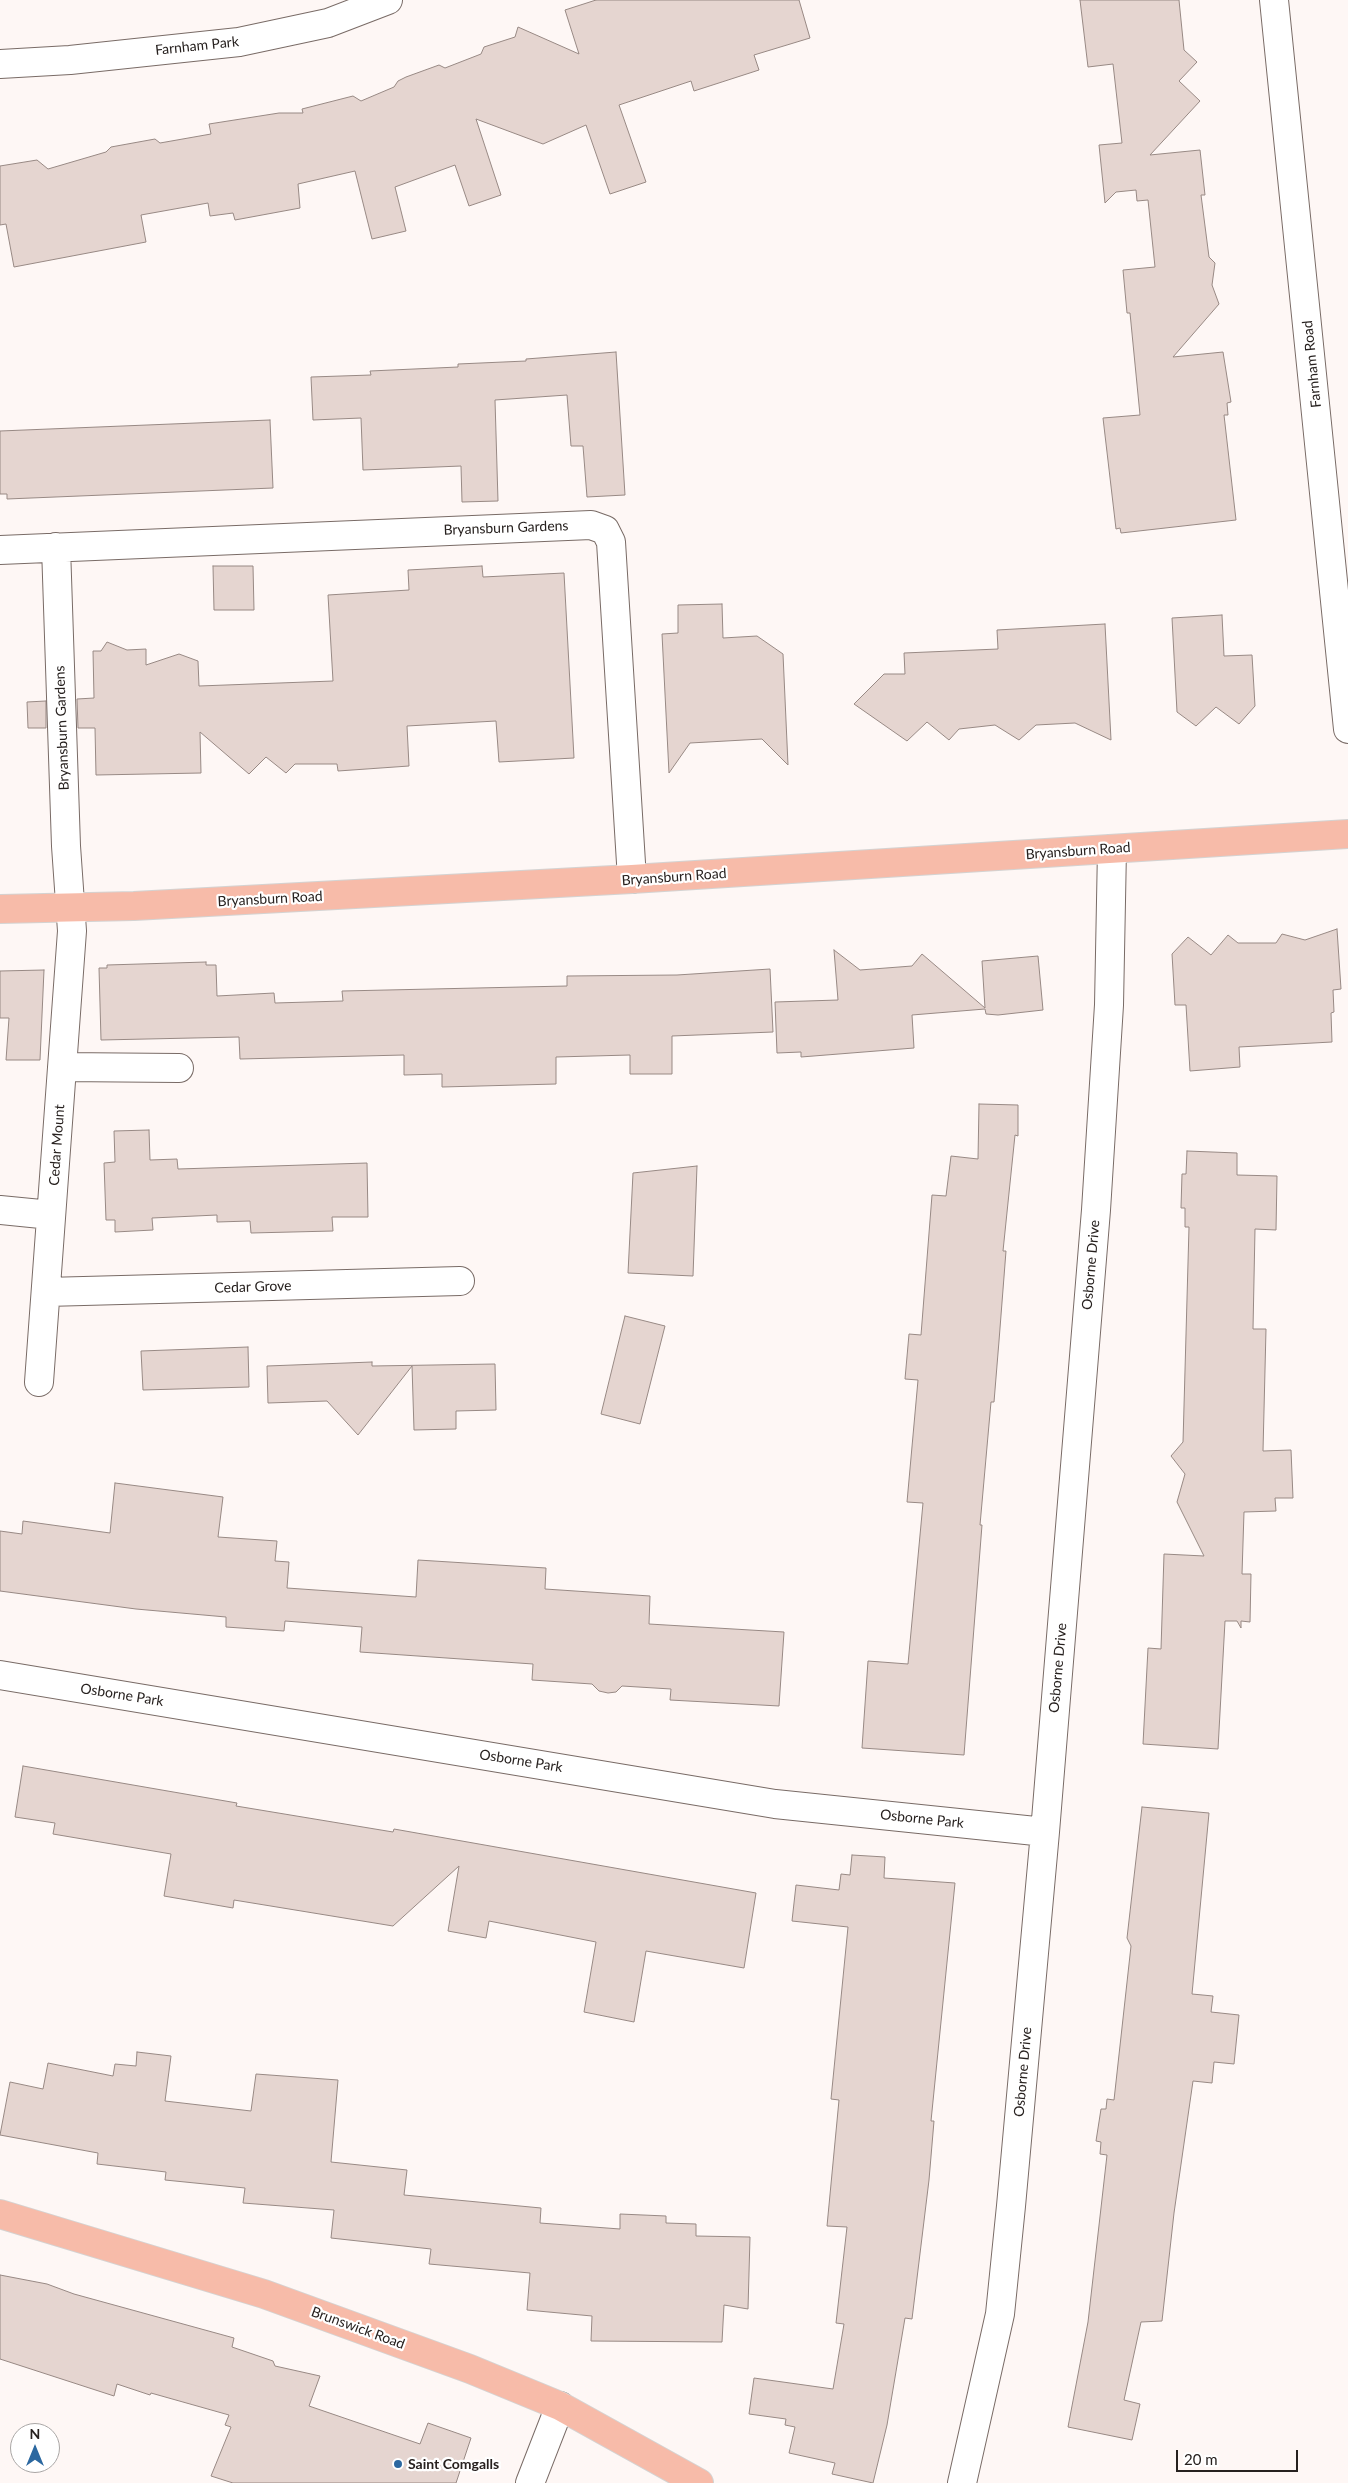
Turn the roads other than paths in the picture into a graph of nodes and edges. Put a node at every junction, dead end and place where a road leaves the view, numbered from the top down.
1 (388, 0) edge
2 (1274, 0) edge
3 (0, 64) edge
4 (56, 547) junction
5 (0, 550) edge
6 (1348, 729) edge
7 (1348, 834) edge
8 (1112, 849) junction
9 (632, 880) junction
10 (71, 908) junction
11 (0, 909) edge
12 (62, 1067) junction
13 (178, 1068) dead end
14 (0, 1210) edge
15 (51, 1215) junction
16 (460, 1281) dead end
17 (46, 1292) junction
18 (39, 1382) dead end
19 (0, 1675) edge
20 (1045, 1832) junction
21 (0, 2214) edge
22 (560, 2406) junction
23 (530, 2483) edge
24 (699, 2483) edge
25 (962, 2483) edge

1 - 3 street, Farnham Park
2 - 6 street, Farnham Road
4 - 5 street, Bryansburn Gardens
4 - 9 street, Bryansburn Gardens
4 - 10 street, Bryansburn Gardens
7 - 8 main road, Bryansburn Road
8 - 9 main road, Bryansburn Road
8 - 20 street, Osborne Drive
9 - 10 main road, Bryansburn Road
10 - 11 main road, Bryansburn Road
10 - 12 street, Cedar Mount
12 - 13 street
12 - 15 street, Cedar Mount
14 - 15 street
15 - 17 street, Cedar Mount
16 - 17 street, Cedar Grove
17 - 18 street, Cedar Mount
19 - 20 street, Osborne Park
20 - 25 street, Osborne Drive
21 - 22 main road, Brunswick Road
22 - 23 street
22 - 24 main road, Brunswick Road

